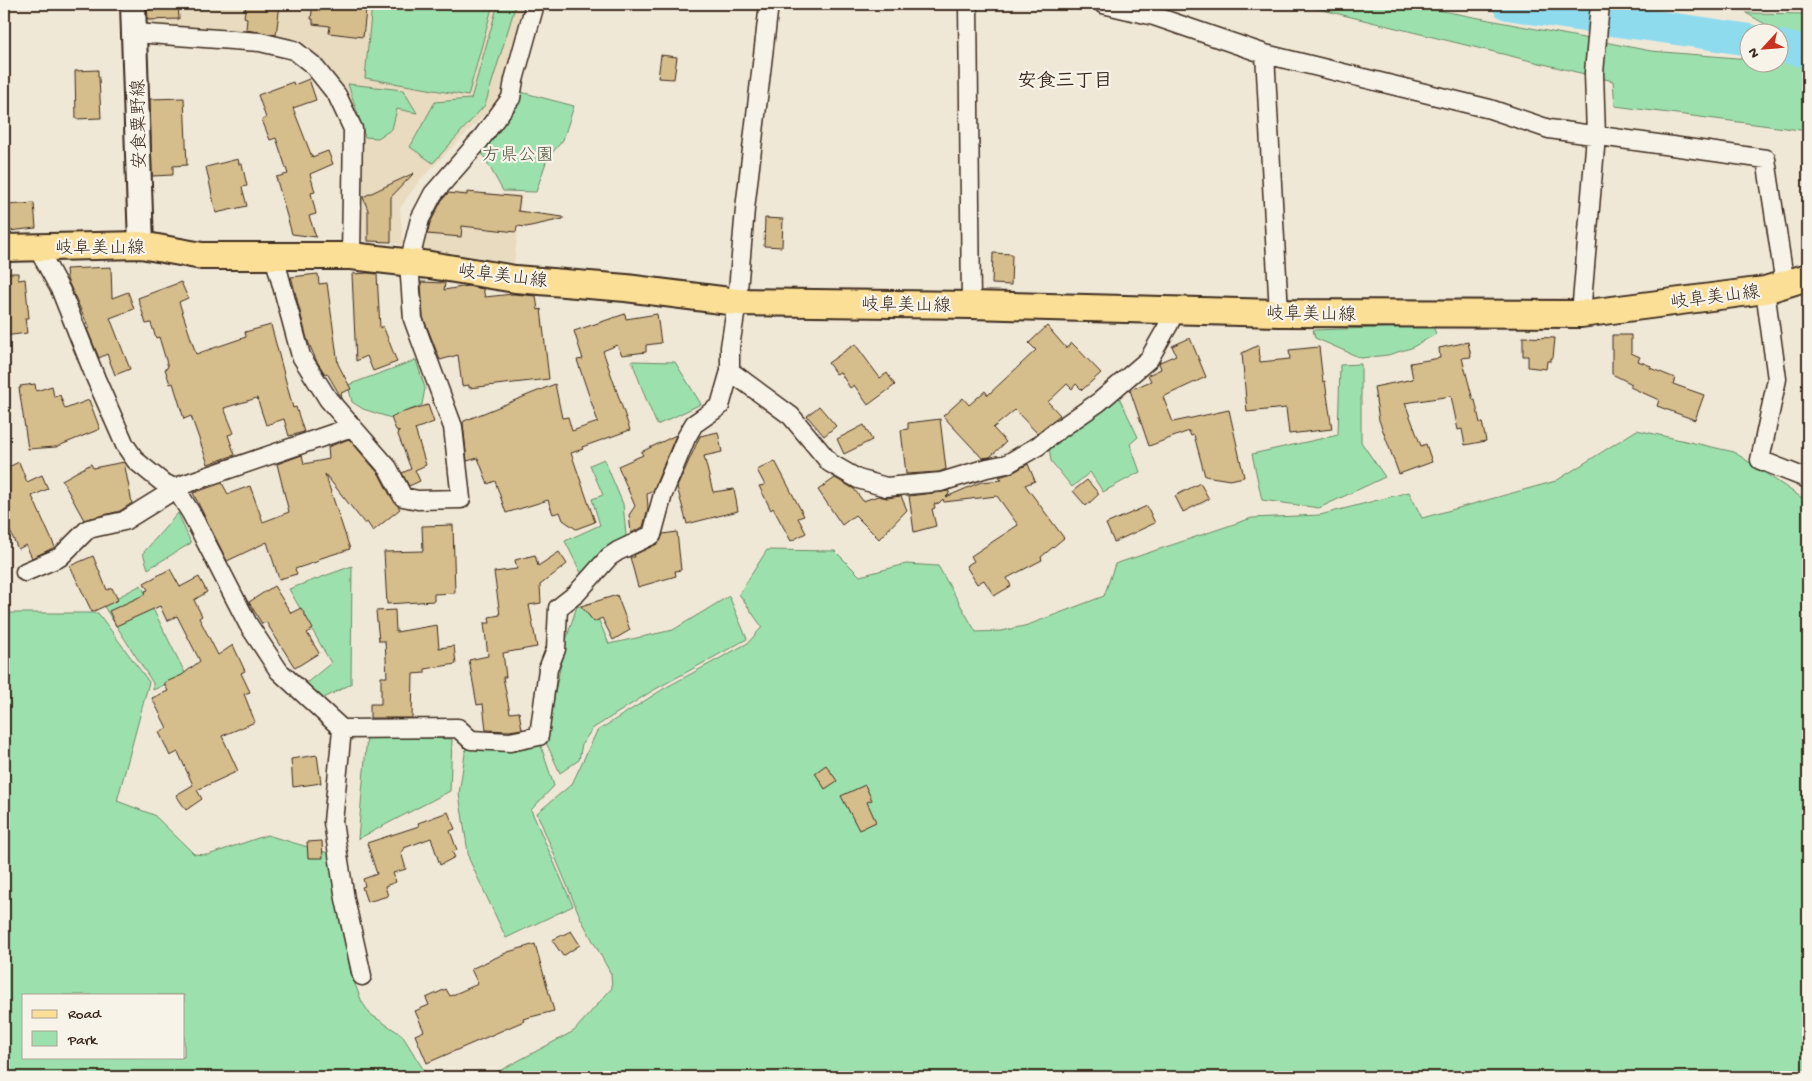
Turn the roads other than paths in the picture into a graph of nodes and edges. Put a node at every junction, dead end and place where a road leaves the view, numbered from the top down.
1 (133, 4) edge
2 (535, 4) edge
3 (769, 4) edge
4 (968, 4) edge
5 (1104, 4) edge
6 (1600, 4) edge
7 (135, 32) junction
8 (1265, 54) junction
9 (1596, 136) junction
10 (141, 245) junction
11 (4, 248) edge
12 (37, 248) junction
13 (274, 256) junction
14 (351, 256) junction
15 (409, 263) junction
16 (1786, 284) edge
17 (737, 302) junction
18 (971, 305) junction
19 (1175, 310) junction
20 (1279, 313) junction
21 (1581, 314) junction
22 (730, 371) junction
23 (352, 427) junction
24 (1808, 479) edge
25 (176, 489) junction
26 (24, 572) dead end
27 (342, 728) junction
28 (362, 976) dead end

1 - 7 main road, 安食粟野線
2 - 15 street
3 - 17 street
4 - 18 street
5 - 8 street
6 - 9 street
7 - 10 main road, 安食粟野線
7 - 14 street
8 - 9 street
8 - 20 street
9 - 16 street
9 - 21 street
10 - 12 main road, 岐阜美山線
10 - 13 main road, 岐阜美山線
11 - 12 main road, 岐阜美山線
12 - 25 street
13 - 14 main road, 岐阜美山線
13 - 23 street
14 - 15 main road, 岐阜美山線
15 - 17 main road, 岐阜美山線
15 - 23 street
16 - 21 main road, 岐阜美山線
16 - 24 street
17 - 18 main road, 岐阜美山線
17 - 22 street
18 - 19 main road, 岐阜美山線
19 - 20 main road, 岐阜美山線
19 - 22 street
20 - 21 main road, 岐阜美山線
22 - 27 street
23 - 25 street
25 - 26 street
25 - 27 street
27 - 28 street

